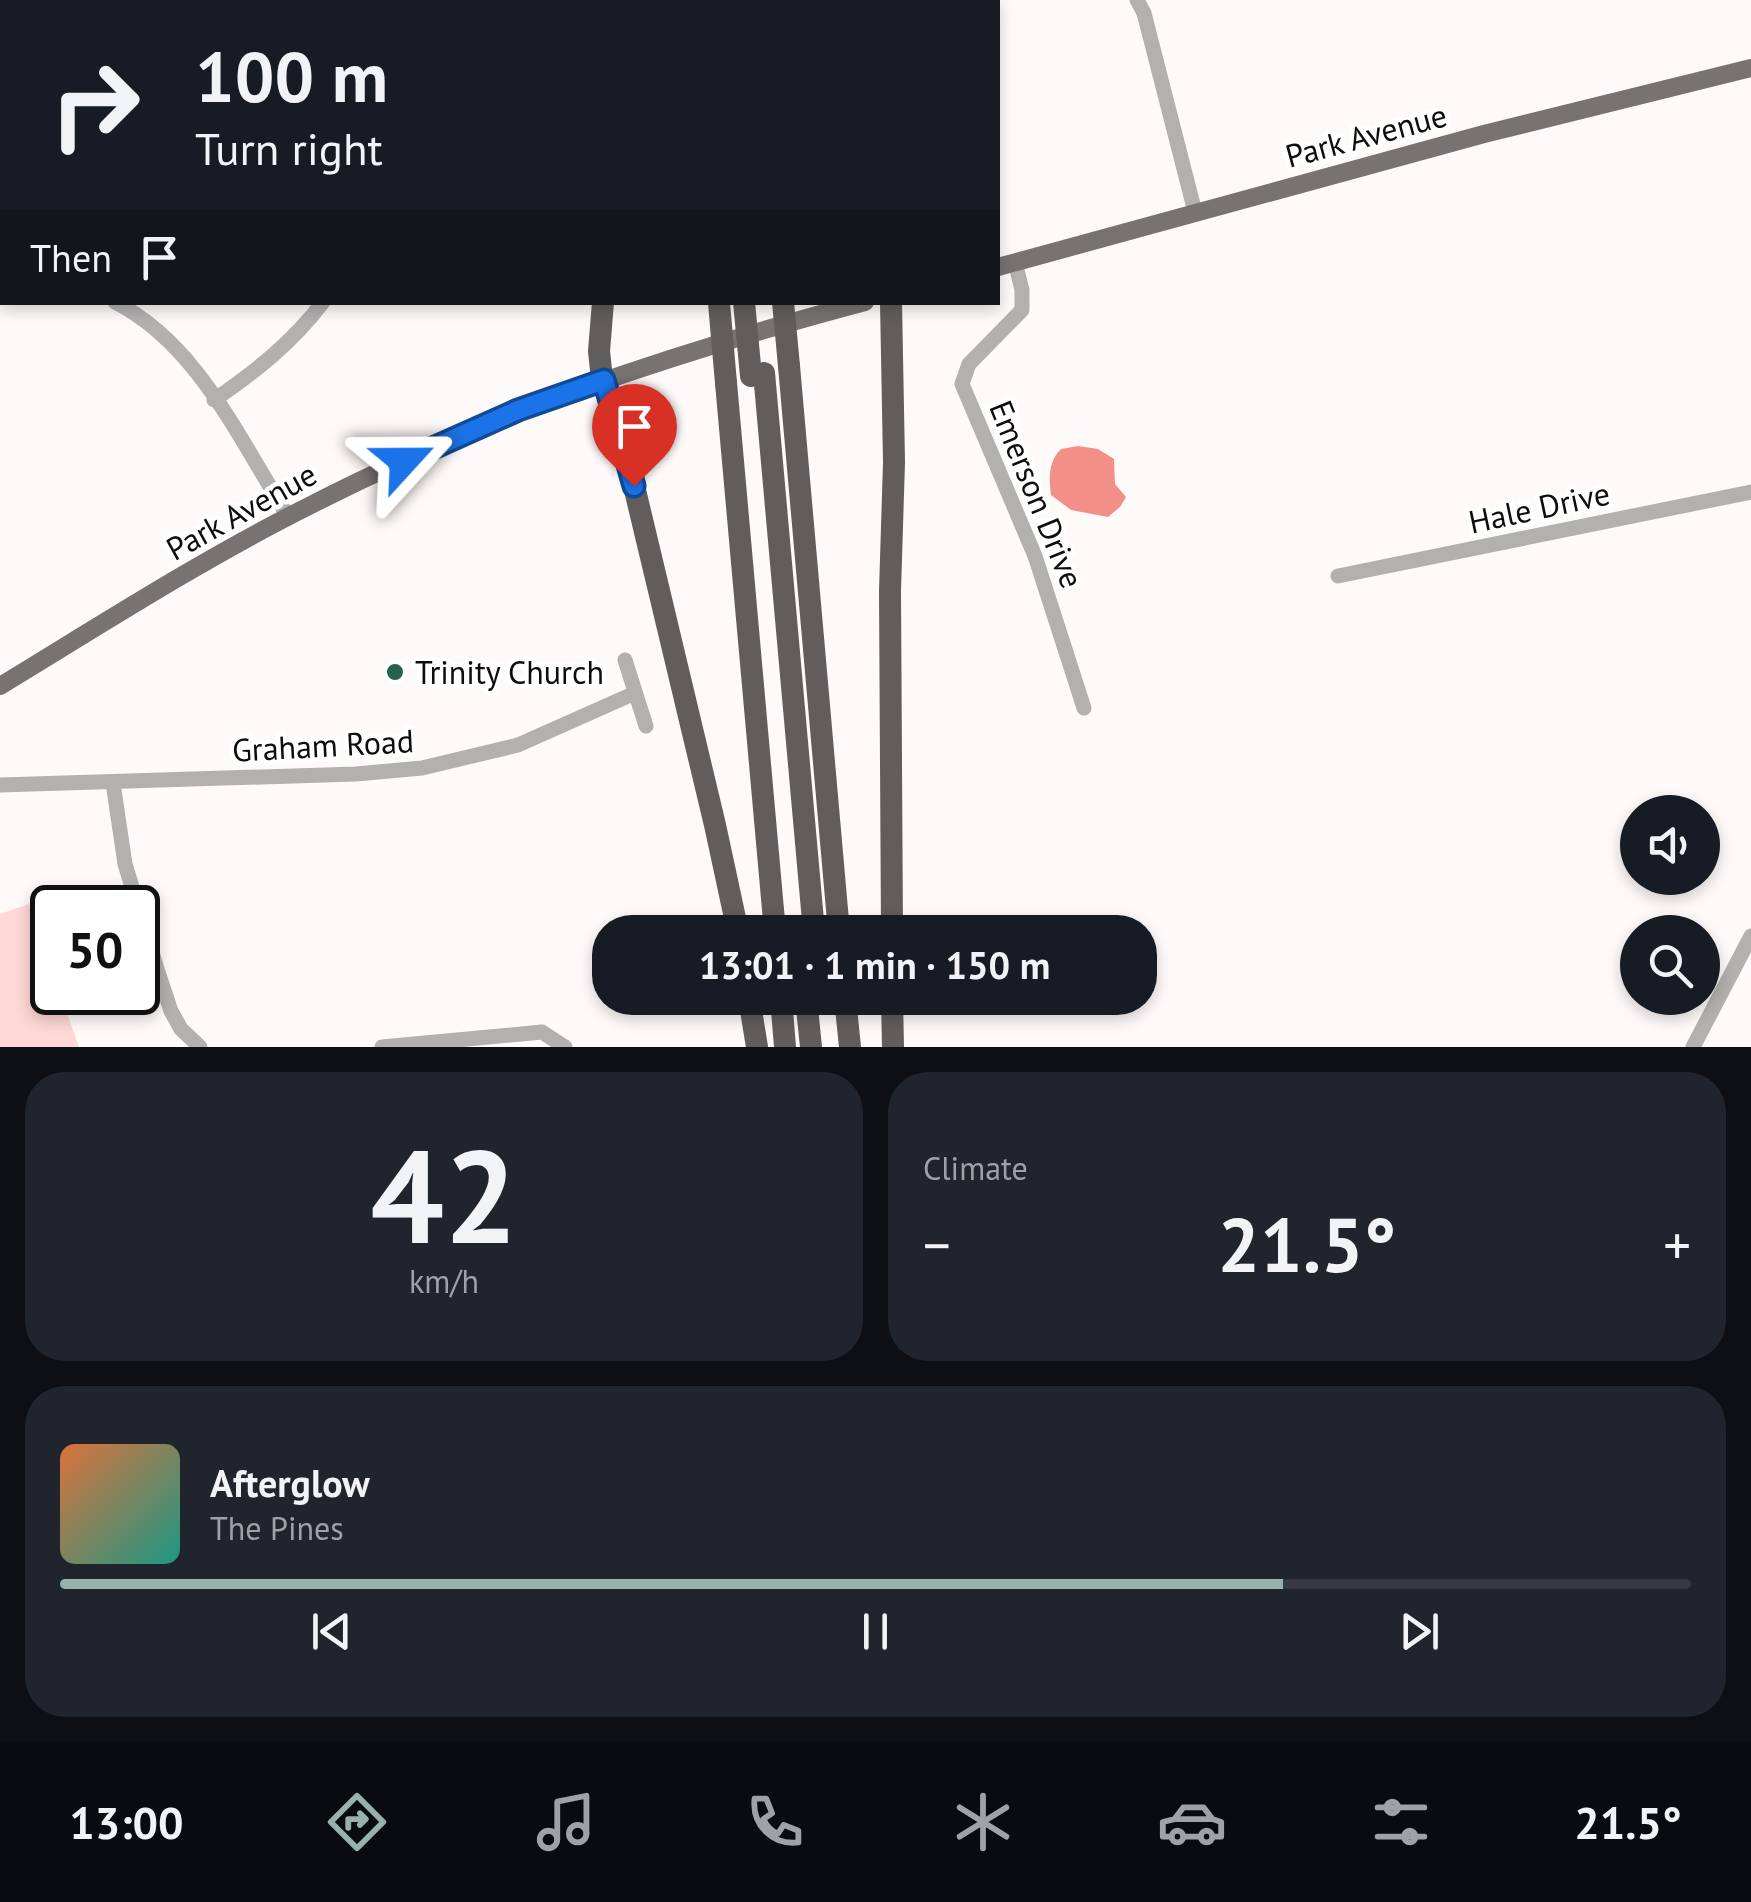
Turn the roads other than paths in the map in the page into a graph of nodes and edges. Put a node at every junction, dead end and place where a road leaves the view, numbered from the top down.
1 (1137, 0) edge
2 (1751, 68) edge
3 (1195, 212) junction
4 (1006, 264) edge
5 (119, 305) edge
6 (321, 305) edge
7 (603, 305) edge
8 (719, 305) edge
9 (745, 305) edge
10 (757, 305) edge
11 (783, 305) edge
12 (854, 305) edge
13 (890, 305) edge
14 (757, 374) junction
15 (604, 380) junction
16 (214, 400) junction
17 (1751, 492) edge
18 (288, 516) junction
19 (1338, 576) dead end
20 (625, 660) dead end
21 (0, 686) edge
22 (635, 692) junction
23 (1084, 708) dead end
24 (646, 726) dead end
25 (113, 783) junction
26 (0, 785) edge
27 (735, 915) edge
28 (773, 915) edge
29 (799, 915) edge
30 (812, 915) edge
31 (837, 915) edge
32 (892, 915) edge
33 (1751, 936) edge
34 (751, 1015) edge
35 (782, 1015) edge
36 (808, 1015) edge
37 (821, 1015) edge
38 (847, 1015) edge
39 (892, 1015) edge
40 (200, 1047) edge
41 (382, 1047) edge
42 (566, 1047) edge
43 (757, 1047) edge
44 (785, 1047) edge
45 (811, 1047) edge
46 (824, 1047) edge
47 (850, 1047) edge
48 (893, 1047) edge
49 (1692, 1047) edge

1 - 3 street
2 - 3 main road, Park Avenue
3 - 4 main road, Park Avenue
4 - 23 street, Emerson Drive
5 - 16 street
6 - 16 street
7 - 15 highway
8 - 28 highway, bridge
9 - 14 highway, bridge
10 - 14 highway
11 - 31 highway, bridge
12 - 15 main road, Park Avenue
13 - 32 highway
14 - 29 highway
14 - 30 highway
15 - 18 main road, Park Avenue
15 - 27 highway
16 - 18 street
17 - 19 street, Hale Drive
18 - 21 main road, Park Avenue
20 - 22 street
22 - 24 street
22 - 25 street, Graham Road
25 - 26 street, Graham Road
25 - 40 street
33 - 49 street
34 - 43 highway
35 - 44 highway
36 - 45 highway
37 - 46 highway
38 - 47 highway
39 - 48 highway
41 - 42 street

